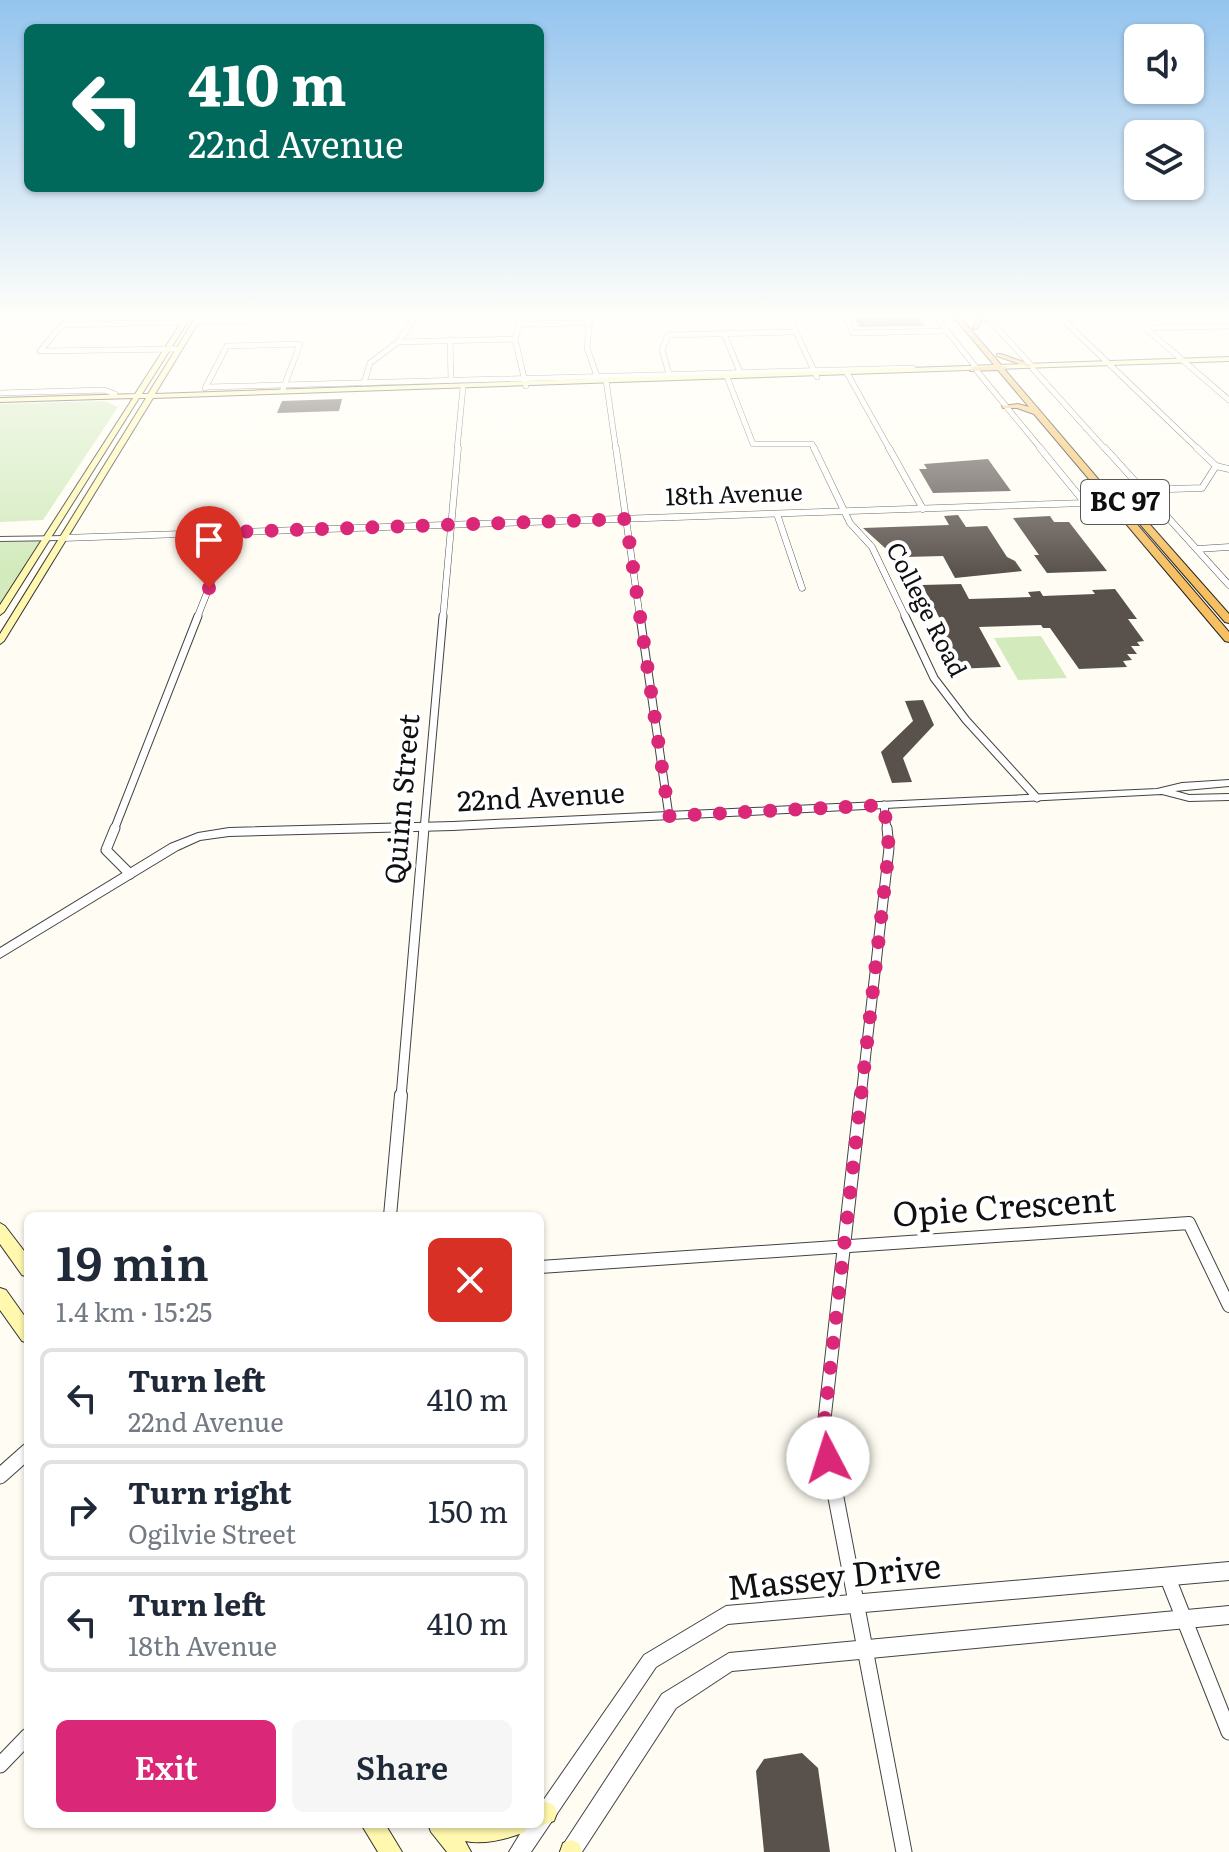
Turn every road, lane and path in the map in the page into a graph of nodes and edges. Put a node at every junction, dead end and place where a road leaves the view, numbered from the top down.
1 (133, 401) edge
2 (147, 401) edge
3 (462, 401) edge
4 (609, 401) edge
5 (736, 401) edge
6 (863, 401) edge
7 (1003, 401) edge
8 (1023, 401) edge
9 (1029, 401) edge
10 (1038, 401) edge
11 (1061, 401) edge
12 (1148, 401) edge
13 (1006, 406) junction
14 (1018, 406) junction
15 (1037, 412) junction
16 (1216, 466) junction
17 (1229, 469) edge
18 (1095, 480) junction
19 (1111, 486) junction
20 (1138, 490) junction
21 (1117, 500) junction
22 (1085, 503) junction
23 (923, 509) junction
24 (845, 512) junction
25 (777, 514) junction
26 (626, 519) junction
27 (1130, 522) junction
28 (451, 525) junction
29 (231, 532) junction
30 (47, 538) junction
31 (63, 538) junction
32 (0, 539) edge
33 (1229, 547) edge
34 (1197, 549) junction
35 (1229, 585) edge
36 (802, 588) dead end
37 (0, 612) edge
38 (1229, 620) edge
39 (1229, 639) edge
40 (0, 641) edge
41 (1229, 783) edge
42 (1165, 792) junction
43 (1229, 797) edge
44 (1037, 798) junction
45 (884, 805) junction
46 (669, 816) junction
47 (424, 827) junction
48 (130, 874) junction
49 (0, 954) edge
50 (390, 1212) edge
51 (0, 1231) edge
52 (844, 1246) junction
53 (24, 1264) edge
54 (544, 1267) edge
55 (0, 1296) edge
56 (1229, 1306) edge
57 (24, 1329) edge
58 (24, 1455) edge
59 (0, 1476) edge
60 (1229, 1571) edge
61 (1167, 1576) junction
62 (856, 1604) junction
63 (1229, 1615) edge
64 (1184, 1620) junction
65 (865, 1649) junction
66 (1229, 1732) edge
67 (24, 1740) edge
68 (0, 1765) edge
69 (544, 1815) edge
70 (375, 1828) edge
71 (442, 1828) edge
72 (456, 1828) edge
73 (499, 1828) edge
74 (535, 1828) edge
75 (391, 1852) edge
76 (460, 1852) edge
77 (519, 1852) edge
78 (571, 1852) edge
79 (904, 1852) edge

1 - 30 main road
2 - 31 main road
3 - 28 street, Quinn Street
4 - 26 street
5 - 24 street, College Road
6 - 23 street
7 - 13 street
8 - 14 highway
9 - 15 highway, BC 97
10 - 19 highway, BC 97
11 - 20 street
12 - 16 street
13 - 14 highway
13 - 22 street
14 - 15 highway
15 - 18 highway, BC 97
16 - 17 street
16 - 20 street
18 - 21 highway, BC 97
18 - 22 highway
19 - 20 highway
19 - 21 highway, BC 97
20 - 21 highway
20 - 34 street
21 - 22 highway
21 - 27 highway, BC 97
21 - 38 highway, BC 97
22 - 23 street, 18th Avenue
22 - 27 highway
23 - 24 street, 18th Avenue
24 - 25 street, 18th Avenue
24 - 44 street, College Road
25 - 26 street, 18th Avenue
25 - 36 street
26 - 28 street, 18th Avenue
26 - 46 street
27 - 39 highway, BC 97
28 - 29 street, 18th Avenue
28 - 47 street, Quinn Street
29 - 31 street, 18th Avenue
29 - 48 street
30 - 31 street, 18th Avenue
30 - 32 street, 18th Avenue
30 - 37 main road
31 - 40 main road
33 - 34 street
34 - 35 street
41 - 42 street, 22nd Avenue
42 - 43 street, 22nd Avenue
42 - 44 street, 22nd Avenue
44 - 45 street, 22nd Avenue
45 - 46 street, 22nd Avenue
45 - 52 street
46 - 47 street, 22nd Avenue
47 - 48 street, 22nd Avenue
47 - 50 street, Quinn Street
48 - 49 street, 22nd Avenue
51 - 53 main road
52 - 54 street, Opie Crescent
52 - 56 street, Opie Crescent
52 - 62 street
55 - 57 main road
58 - 59 street
60 - 61 street, Massey Drive
61 - 62 street, Massey Drive
61 - 64 street
62 - 65 street
62 - 69 street, Massey Drive
63 - 64 street
64 - 65 street
64 - 66 street
65 - 78 street
65 - 79 street
67 - 68 street
70 - 75 main road
71 - 76 main road
72 - 73 main road
74 - 77 street, Massey Drive

